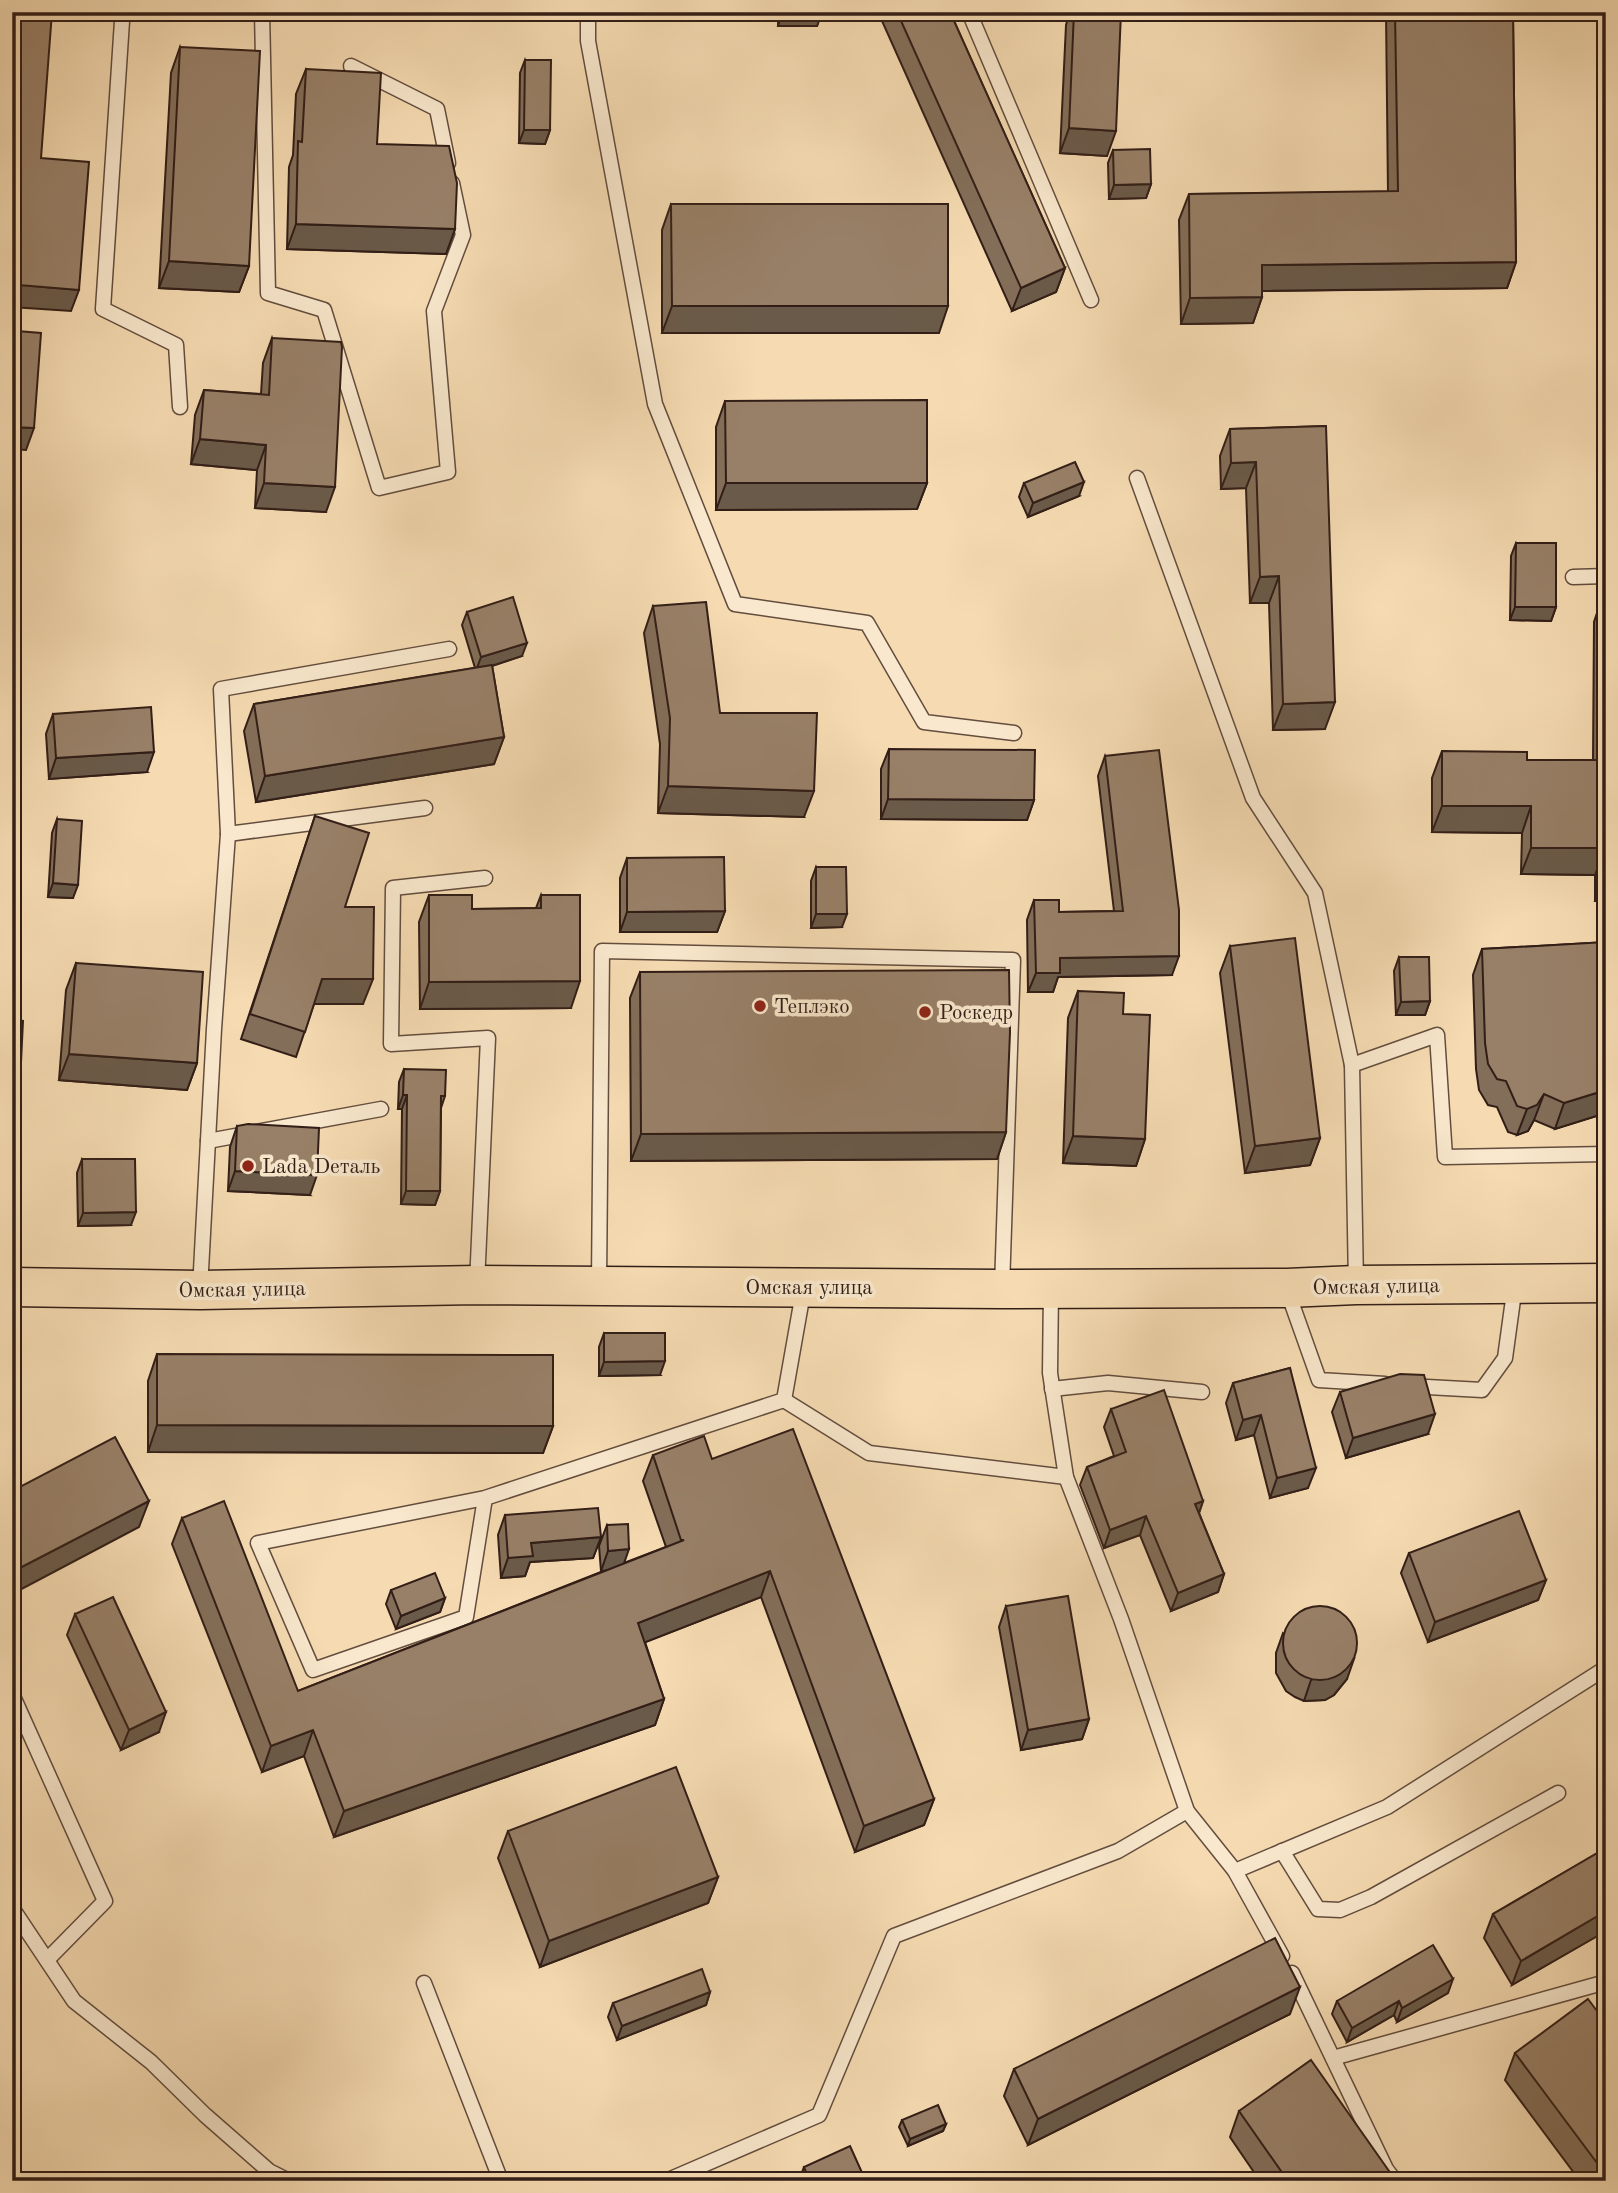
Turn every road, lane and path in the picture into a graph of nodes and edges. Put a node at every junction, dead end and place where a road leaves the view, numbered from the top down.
1 (125, 12) edge
2 (262, 12) edge
3 (588, 12) edge
4 (969, 12) edge
5 (351, 66) dead end
6 (1091, 300) dead end
7 (180, 407) dead end
8 (1137, 478) dead end
9 (1606, 576) edge
10 (1573, 577) dead end
11 (449, 649) dead end
12 (1014, 733) dead end
13 (425, 808) dead end
14 (228, 834) junction
15 (485, 878) dead end
16 (1352, 1065) junction
17 (381, 1109) dead end
18 (208, 1141) junction
19 (1606, 1154) edge
20 (1515, 1283) junction
21 (1606, 1283) edge
22 (477, 1285) junction
23 (1356, 1285) junction
24 (599, 1286) junction
25 (804, 1286) junction
26 (12, 1287) edge
27 (1051, 1288) junction
28 (1287, 1288) junction
29 (1001, 1289) junction
30 (200, 1290) junction
31 (1052, 1389) junction
32 (1202, 1392) dead end
33 (784, 1400) junction
34 (1066, 1477) junction
35 (485, 1499) junction
36 (1606, 1668) edge
37 (12, 1694) edge
38 (1558, 1793) dead end
39 (1187, 1811) junction
40 (1282, 1851) junction
41 (1235, 1871) junction
42 (12, 1908) edge
43 (47, 1960) junction
44 (1606, 1982) edge
45 (424, 1983) dead end
46 (1333, 2058) junction
47 (289, 2181) edge
48 (501, 2181) edge
49 (666, 2181) edge
50 (1395, 2181) edge

1 - 7 lane
2 - 5 lane
3 - 12 lane
4 - 6 lane
8 - 16 lane
9 - 10 lane
11 - 14 lane
13 - 14 lane
14 - 18 lane
15 - 22 lane
16 - 19 lane
16 - 23 lane
17 - 18 lane
18 - 30 lane
20 - 21 main road, Омская улица
20 - 23 main road, Омская улица
20 - 28 lane
22 - 24 main road, Омская улица
22 - 30 main road, Омская улица
23 - 28 main road, Омская улица
24 - 25 main road, Омская улица
24 - 29 lane
25 - 29 main road, Омская улица
25 - 33 lane
26 - 30 main road, Омская улица
27 - 28 main road, Омская улица
27 - 29 main road, Омская улица
27 - 31 lane
31 - 32 lane
31 - 34 lane
33 - 34 lane
33 - 35 lane
34 - 39 lane
35 - 35 lane
36 - 40 lane
37 - 43 lane
38 - 40 lane
39 - 41 lane
39 - 49 lane
40 - 41 lane
41 - 46 lane
42 - 43 lane
43 - 47 lane
44 - 46 lane
45 - 48 lane
46 - 50 lane

